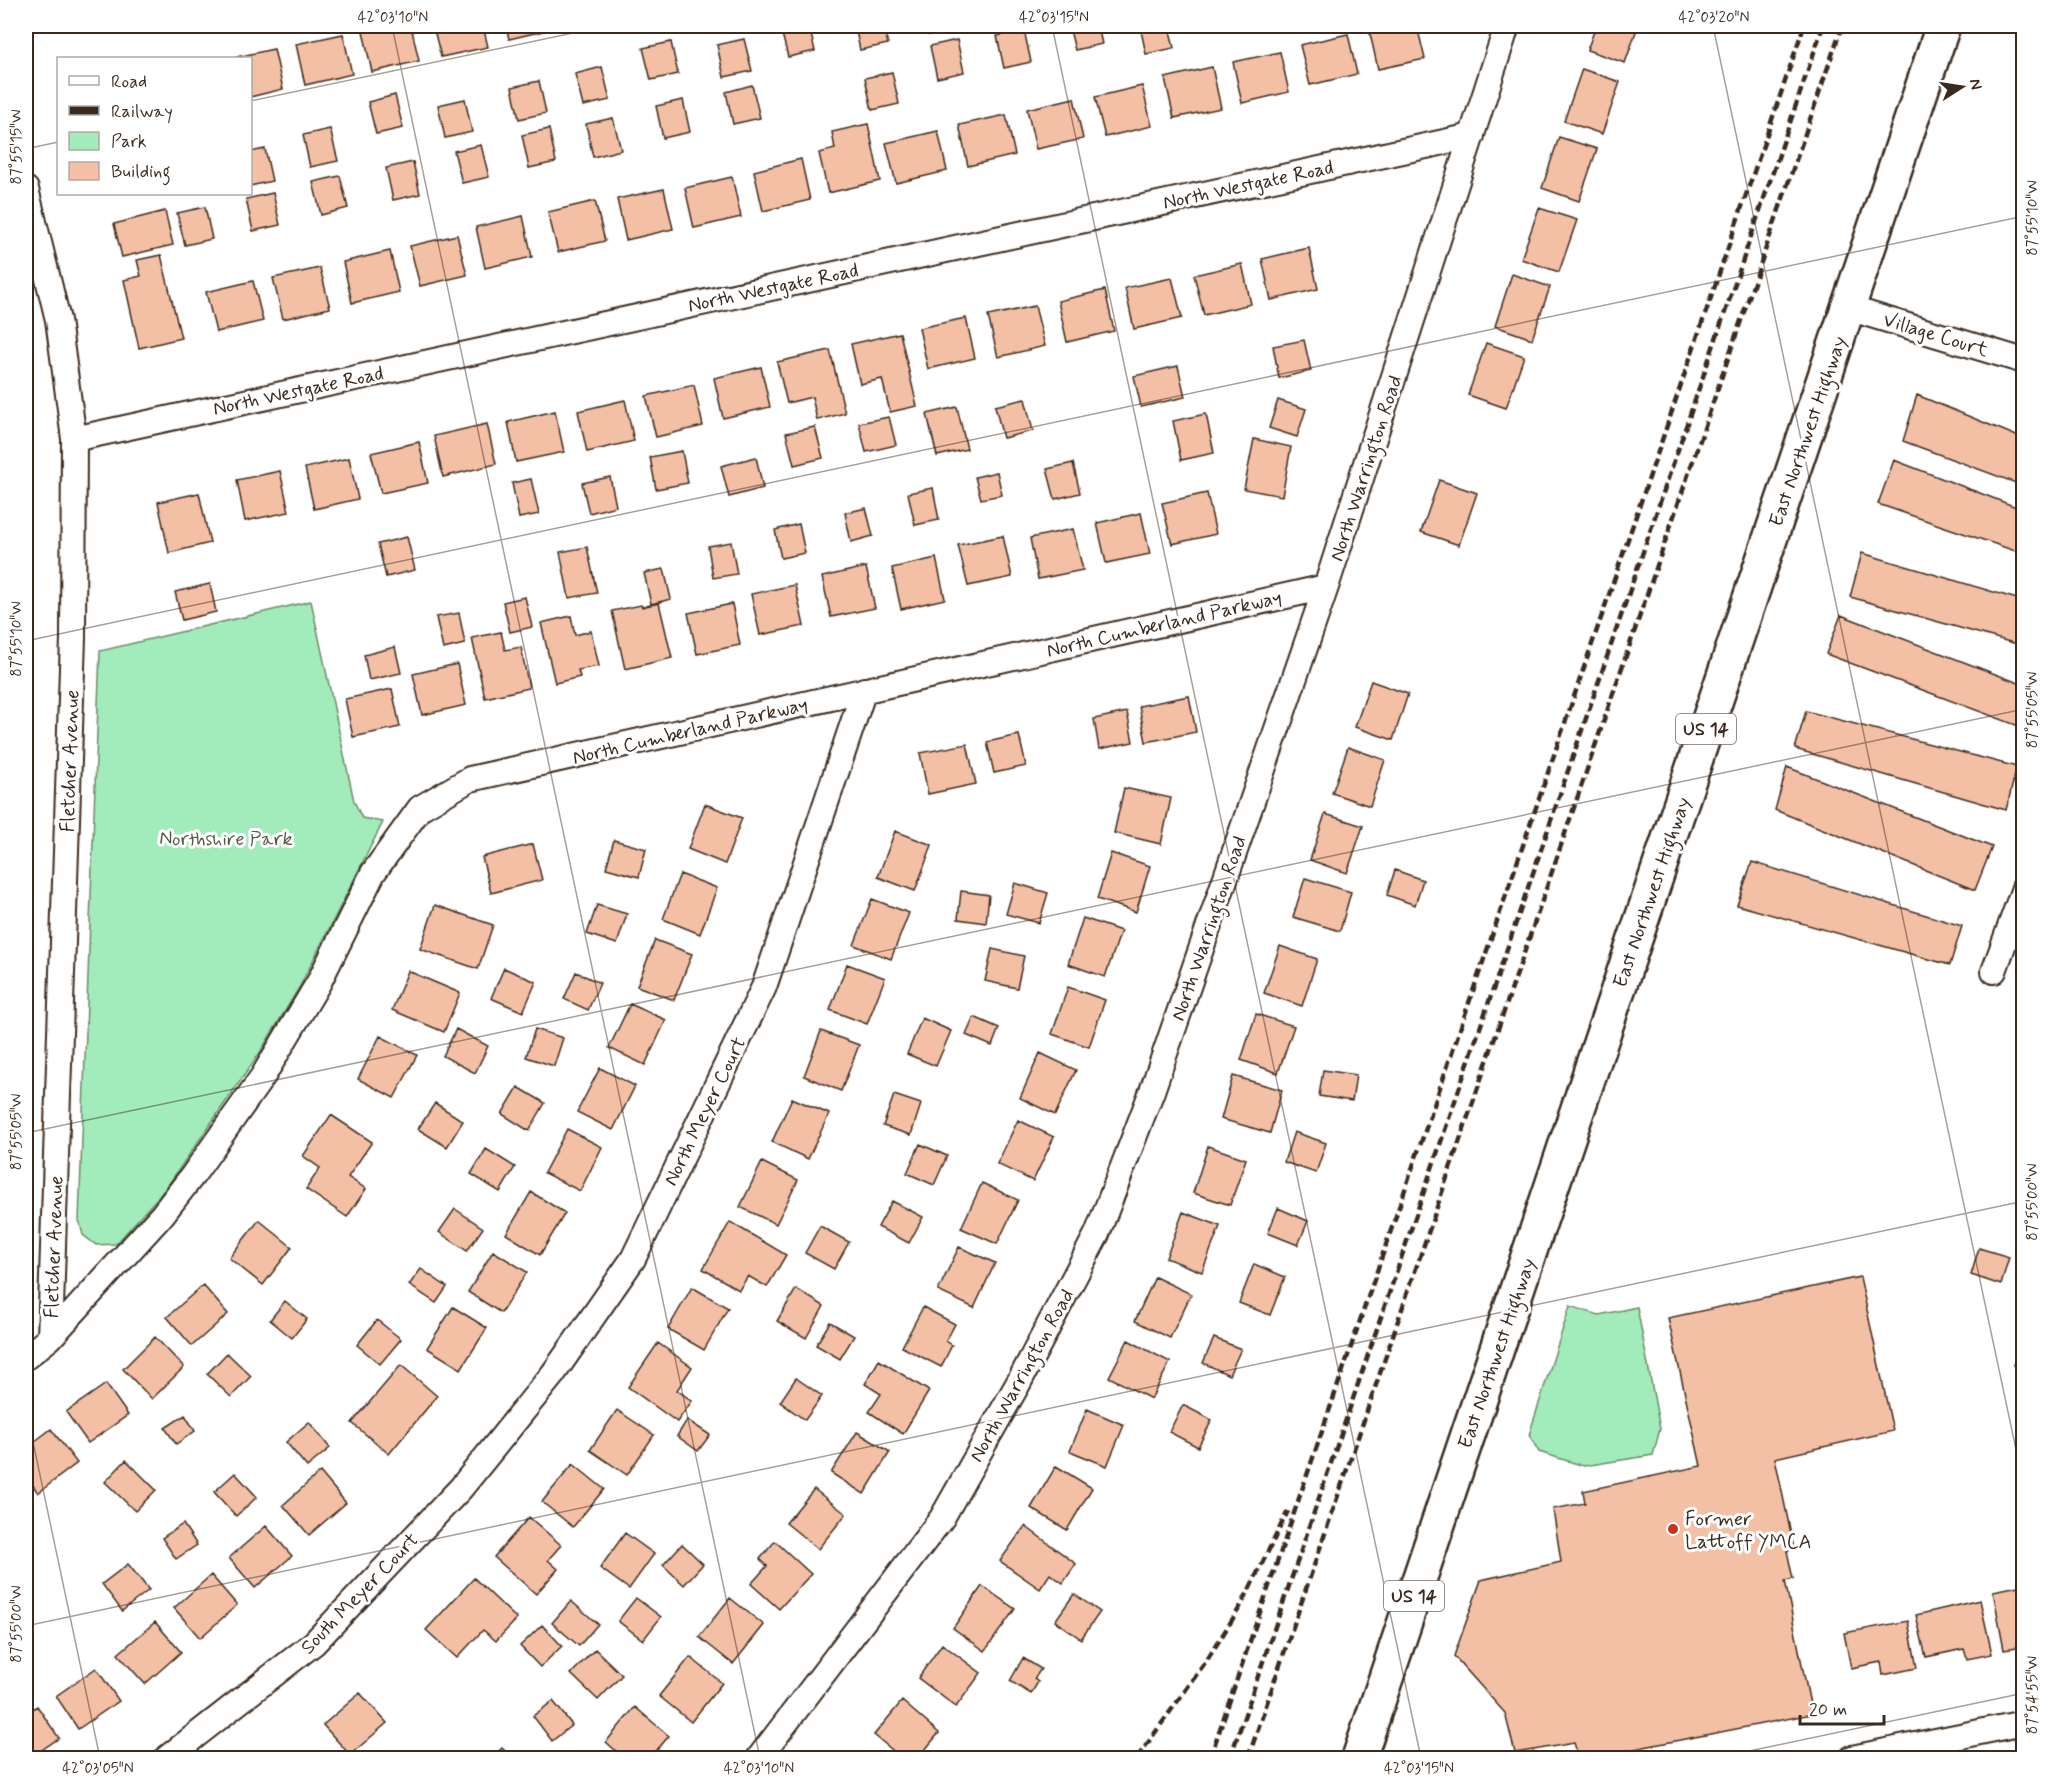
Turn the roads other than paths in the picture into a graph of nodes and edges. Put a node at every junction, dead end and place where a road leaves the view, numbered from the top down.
1 (1508, 26) edge
2 (1944, 26) edge
3 (1472, 135) junction
4 (26, 189) edge
5 (1848, 308) junction
6 (2024, 361) edge
7 (74, 439) junction
8 (1326, 587) junction
9 (864, 690) junction
10 (2024, 888) edge
11 (1994, 971) dead end
12 (50, 1338) junction
13 (26, 1357) edge
14 (461, 1488) joint
15 (2024, 1723) edge
16 (167, 1758) edge
17 (759, 1758) edge
18 (1359, 1758) edge
19 (1852, 1758) edge

1 - 3 street, North Warrington Road
2 - 5 main road, East Northwest Highway / US 14
3 - 7 street, North Westgate Road
3 - 8 street, North Warrington Road
4 - 7 street, Fletcher Avenue
5 - 6 street, Village Court
5 - 18 main road, East Northwest Highway / US 14
7 - 12 street, Fletcher Avenue
8 - 9 street, North Cumberland Parkway
8 - 17 street, North Warrington Road
9 - 12 street, North Cumberland Parkway
9 - 14 street, North Meyer Court
10 - 11 street
12 - 13 street, North Cumberland Parkway
14 - 16 street, South Meyer Court
15 - 19 street

